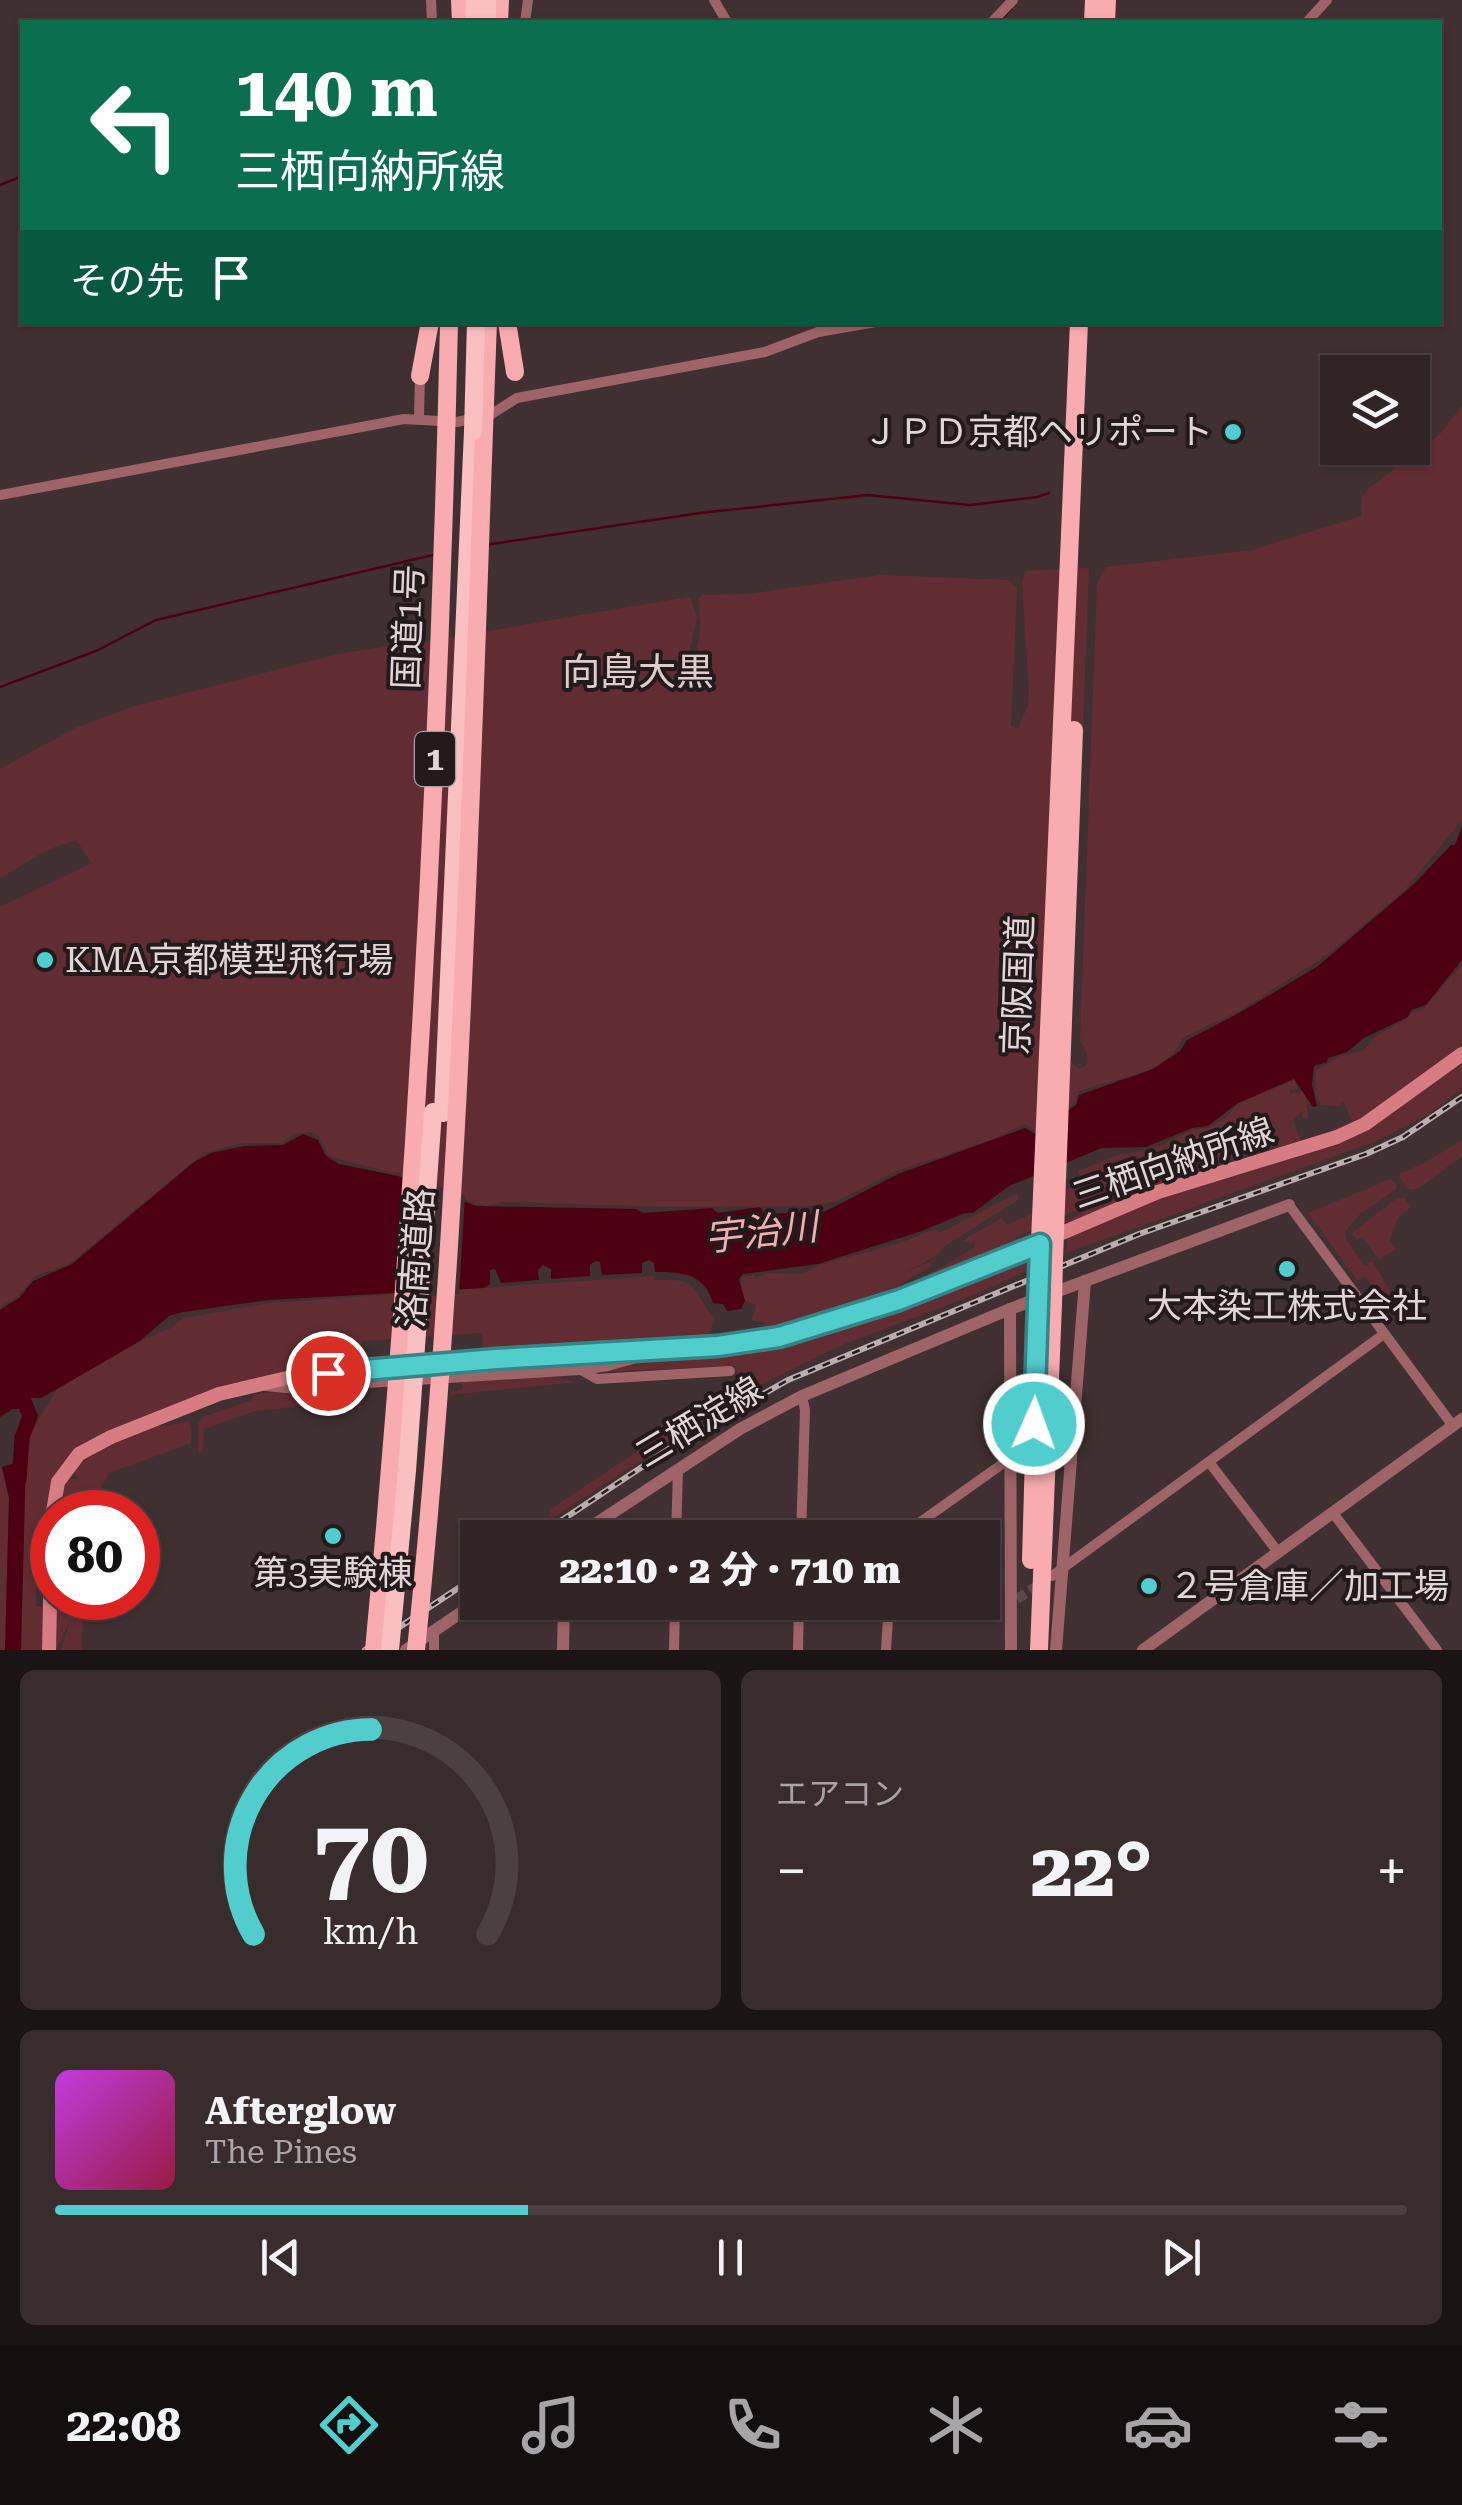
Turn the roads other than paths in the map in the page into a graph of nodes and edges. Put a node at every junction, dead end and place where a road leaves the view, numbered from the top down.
1 (1012, 0) edge
2 (1327, 0) edge
3 (994, 20) edge
4 (1309, 20) edge
5 (426, 325) edge
6 (450, 325) edge
7 (466, 325) edge
8 (476, 325) edge
9 (488, 325) edge
10 (507, 325) edge
11 (516, 325) edge
12 (1079, 325) edge
13 (1090, 325) edge
14 (817, 327) edge
15 (515, 372) junction
16 (420, 376) joint
17 (518, 398) junction
18 (418, 418) junction
19 (467, 443) junction
20 (0, 496) edge
21 (1075, 530) junction
22 (1462, 1054) edge
23 (458, 1108) joint
24 (417, 1114) joint
25 (1289, 1205) joint
26 (1048, 1235) junction
27 (1086, 1281) junction
28 (1045, 1308) junction
29 (1010, 1309) junction
30 (1384, 1334) junction
31 (662, 1350) junction
32 (580, 1370) junction
33 (730, 1371) dead end
34 (255, 1385) junction
35 (802, 1396) junction
36 (1458, 1423) edge
37 (1015, 1453) junction
38 (1209, 1462) junction
39 (678, 1468) junction
40 (55, 1490) edge
41 (1333, 1513) junction
42 (601, 1520) edge
43 (677, 1520) edge
44 (802, 1520) edge
45 (923, 1520) edge
46 (1278, 1552) junction
47 (1057, 1573) junction
48 (460, 1613) edge
49 (50, 1620) edge
50 (564, 1620) edge
51 (675, 1620) edge
52 (799, 1620) edge
53 (888, 1620) edge
54 (434, 1630) junction
55 (50, 1650) edge
56 (374, 1650) edge
57 (390, 1650) edge
58 (403, 1650) edge
59 (416, 1650) edge
60 (434, 1650) edge
61 (564, 1650) edge
62 (674, 1650) edge
63 (798, 1650) edge
64 (886, 1650) edge
65 (1011, 1650) edge
66 (1028, 1650) edge
67 (1039, 1650) edge
68 (1056, 1650) edge
69 (1143, 1650) edge
70 (1437, 1650) edge

1 - 3 street
2 - 4 street
5 - 16 highway
6 - 24 highway, 国道1号 / 1, bridge
7 - 19 highway, 1
8 - 19 highway, 1, bridge
9 - 23 highway, 国道1号 / 1, bridge
10 - 15 highway
11 - 15 street
12 - 21 highway, 京阪国道
13 - 21 highway, 京阪国道
14 - 17 street
15 - 17 street
16 - 18 street
17 - 18 street
18 - 20 street
19 - 57 highway, 1, bridge
19 - 58 highway, 1
21 - 26 highway, 京阪国道
22 - 26 main road, 三栖向納所線
23 - 59 highway, 洛南道路 / 1, bridge
24 - 56 highway, 洛南道路 / 1, bridge
25 - 27 street, 三栖淀線
25 - 30 street
26 - 28 highway, 京阪国道, bridge
26 - 31 main road, 三栖向納所線
27 - 29 street, 三栖淀線
27 - 47 street
28 - 66 highway, 京阪国道
28 - 67 highway, 京阪国道
29 - 35 street, 三栖淀線
29 - 37 street
30 - 36 street
30 - 38 street
31 - 32 street
31 - 34 main road, 三栖向納所線
32 - 33 street
32 - 34 street
34 - 40 main road, 三栖向納所線
35 - 39 street, 三栖淀線
35 - 44 street
36 - 41 street
37 - 45 street
37 - 65 street
38 - 46 street
38 - 47 street
39 - 42 street, 三栖淀線
39 - 43 street
41 - 46 street
41 - 70 street
46 - 69 street
47 - 68 street
48 - 54 street
49 - 55 main road, 三栖向納所線
50 - 61 street
51 - 62 street
52 - 63 street
53 - 64 street
54 - 58 street
54 - 60 street

